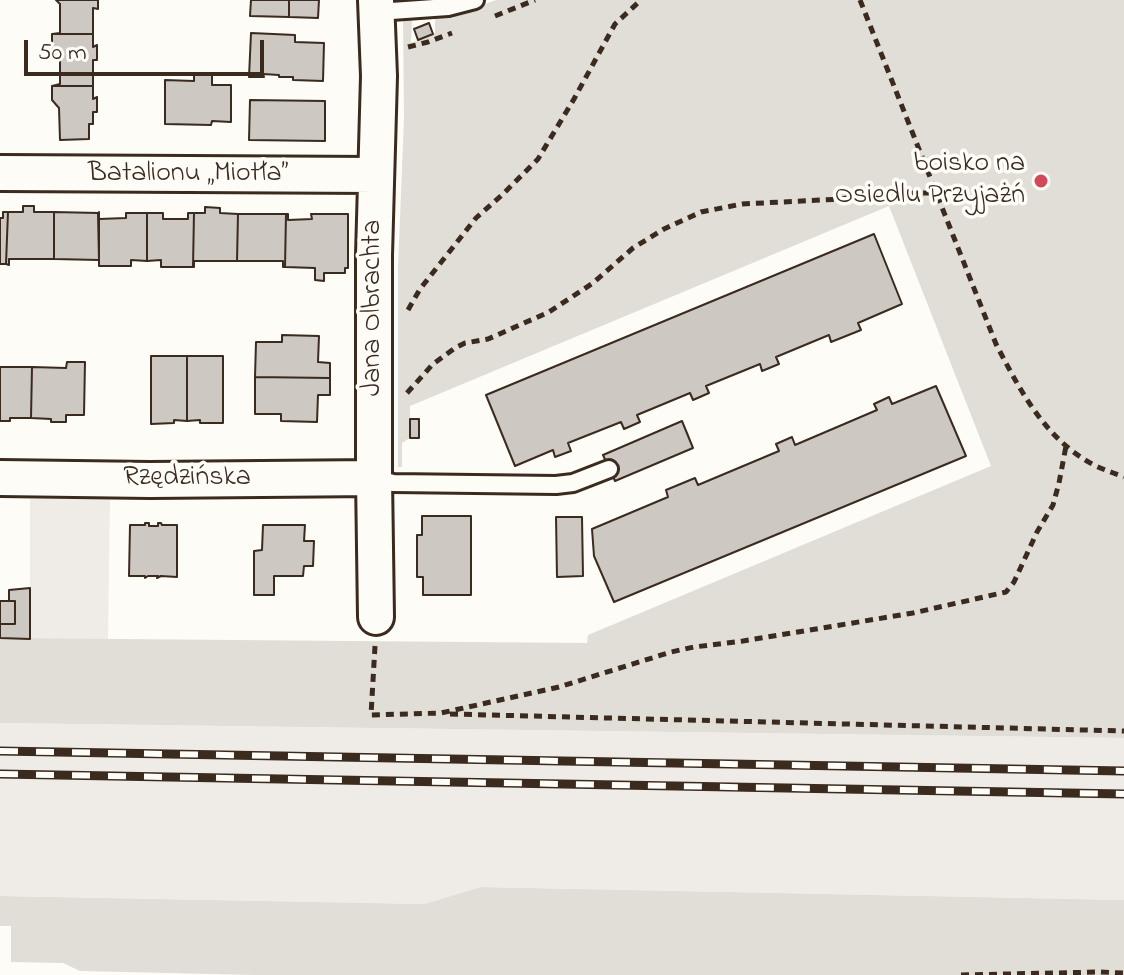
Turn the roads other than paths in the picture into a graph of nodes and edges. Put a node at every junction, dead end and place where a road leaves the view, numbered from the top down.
1 (475, 0) edge
2 (376, 6) edge
3 (0, 173) edge
4 (375, 175) junction
5 (609, 469) dead end
6 (0, 478) edge
7 (374, 478) junction
8 (376, 617) road end

1 - 2 lane
2 - 4 street, Jana Olbrachta
3 - 4 street, Batalionu „Miotła”
4 - 7 street, Jana Olbrachta
5 - 7 lane
6 - 7 street, Rzędzińska
7 - 8 street, Jana Olbrachta

